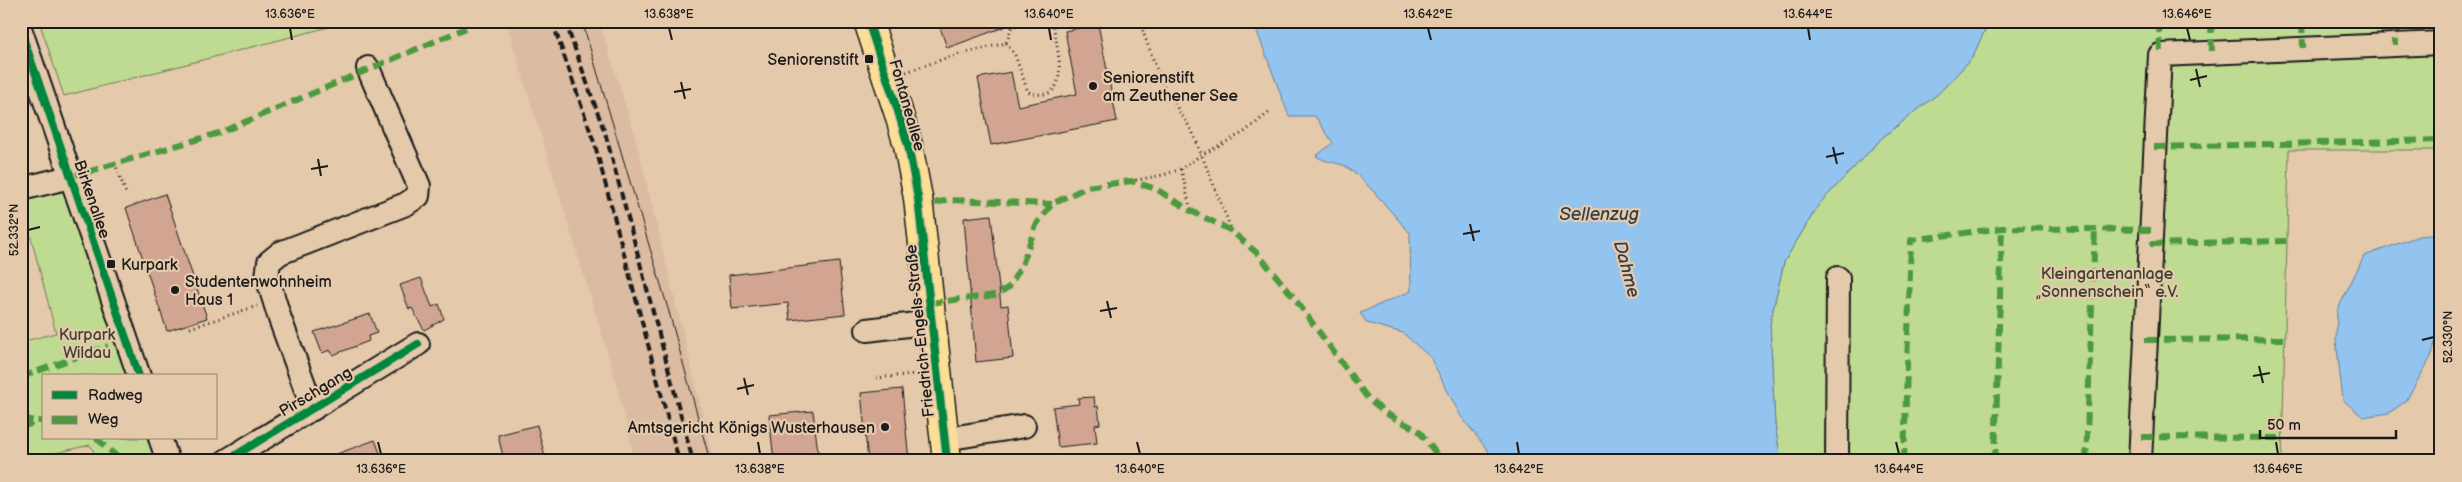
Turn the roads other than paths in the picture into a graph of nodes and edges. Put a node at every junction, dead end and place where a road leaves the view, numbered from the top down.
1 (868, 21) edge
2 (21, 31) edge
3 (2441, 43) edge
4 (368, 68) dead end
5 (70, 177) junction
6 (21, 189) edge
7 (918, 198) joint
8 (1838, 278) dead end
9 (932, 322) junction
10 (867, 330) dead end
11 (418, 344) dead end
12 (138, 374) edge
13 (314, 409) junction
14 (1024, 426) dead end
15 (161, 440) edge
16 (946, 450) edge
17 (168, 461) edge
18 (226, 461) edge
19 (1837, 461) edge
20 (2140, 461) edge

1 - 7 main road, Fontaneallee
2 - 5 street, Birkenallee
3 - 20 street
4 - 13 street
5 - 6 street
5 - 12 street, Birkenallee
7 - 9 main road, Friedrich-Engels-Straße
8 - 19 street
9 - 10 street
9 - 16 main road, Friedrich-Engels-Straße
11 - 13 street, Pirschgang
13 - 18 street, Pirschgang
14 - 16 street
15 - 17 street

